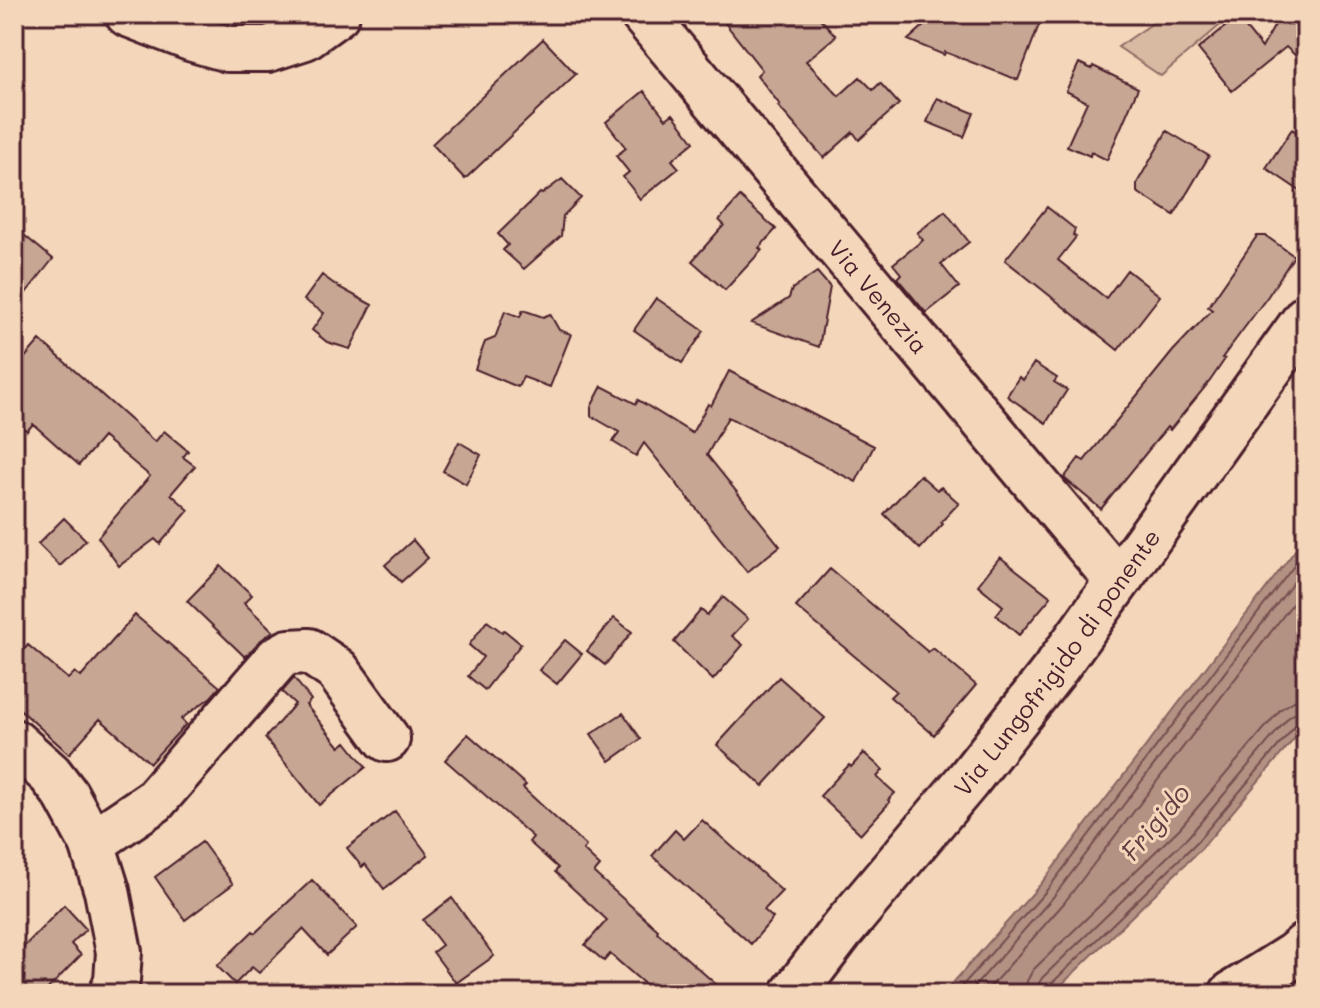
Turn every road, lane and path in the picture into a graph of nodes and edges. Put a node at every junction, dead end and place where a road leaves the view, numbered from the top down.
1 (128, 14) edge
2 (337, 14) edge
3 (643, 14) edge
4 (1306, 318) edge
5 (1117, 580) junction
6 (387, 739) dead end
7 (14, 742) edge
8 (92, 843) junction
9 (1306, 945) edge
10 (112, 994) edge
11 (793, 994) edge
12 (1232, 994) edge

1 - 2 street
3 - 5 street, Via Venezia
4 - 5 street, Via Lungofrigido di ponente
5 - 11 street, Via Lungofrigido di ponente
6 - 8 street
7 - 8 street
8 - 10 street
9 - 12 street

